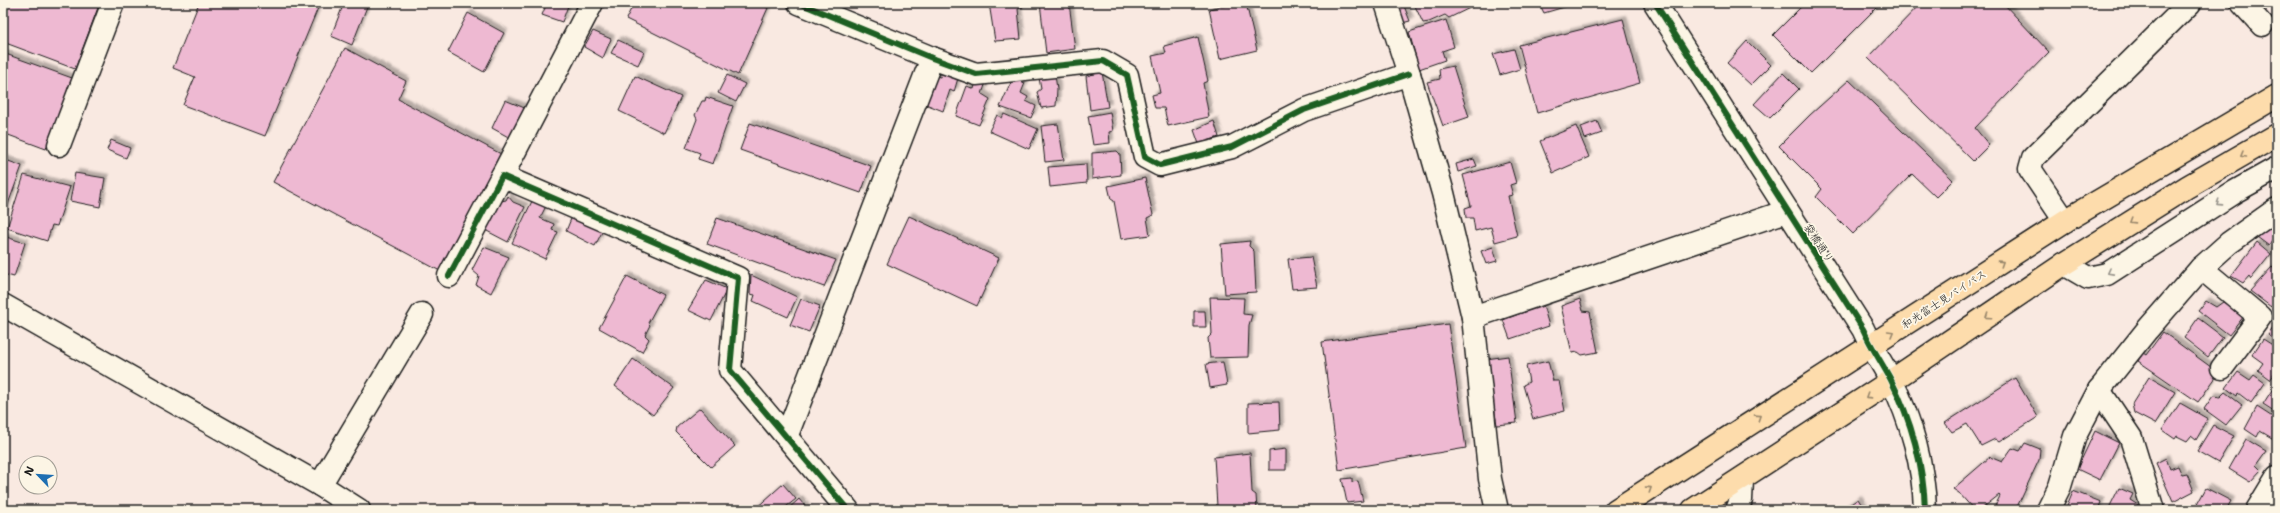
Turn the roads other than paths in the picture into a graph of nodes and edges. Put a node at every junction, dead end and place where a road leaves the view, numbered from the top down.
1 (113, 3) edge
2 (592, 3) edge
3 (799, 3) edge
4 (1386, 3) edge
5 (1655, 3) edge
6 (2190, 3) edge
7 (2242, 3) edge
8 (2262, 25) dead end
9 (932, 58) junction
10 (1409, 74) junction
11 (2277, 96) edge
12 (2277, 135) edge
13 (59, 145) dead end
14 (2277, 168) edge
15 (502, 176) junction
16 (2277, 209) edge
17 (1787, 211) junction
18 (2065, 221) junction
19 (2064, 264) junction
20 (2201, 268) junction
21 (449, 276) dead end
22 (3, 305) edge
23 (422, 314) dead end
24 (1473, 317) junction
25 (1871, 345) junction
26 (2222, 368) dead end
27 (1891, 381) junction
28 (2099, 390) junction
29 (787, 435) junction
30 (2277, 477) edge
31 (1742, 480) junction
32 (320, 485) junction
33 (359, 510) edge
34 (848, 510) edge
35 (1497, 510) edge
36 (1616, 510) edge
37 (1693, 510) edge
38 (1737, 510) edge
39 (1925, 510) edge
40 (2048, 510) edge
41 (2153, 510) edge
42 (2257, 510) edge

1 - 13 street
2 - 15 street
3 - 9 street
4 - 10 street
5 - 17 street, 袋橋通り
6 - 18 street
7 - 8 street
9 - 10 street
9 - 29 street
10 - 24 street
11 - 18 highway, 和光富士見バイパス
12 -> 19 highway
14 -> 19 street
15 - 21 street
15 - 29 street
16 - 20 street
17 - 24 street
17 - 25 street, 袋橋通り
25 -> 18 highway, 和光富士見バイパス
19 -> 27 highway
20 - 26 street
20 - 28 street
22 - 32 street
23 - 32 street
24 - 35 street
25 - 27 street, 袋橋通り
36 -> 25 highway, 和光富士見バイパス
27 -> 31 highway
27 - 39 street, 袋橋通り
28 - 40 street
28 - 41 street
29 - 34 street
30 - 42 street
31 - 37 highway
31 - 38 street
32 - 33 street

